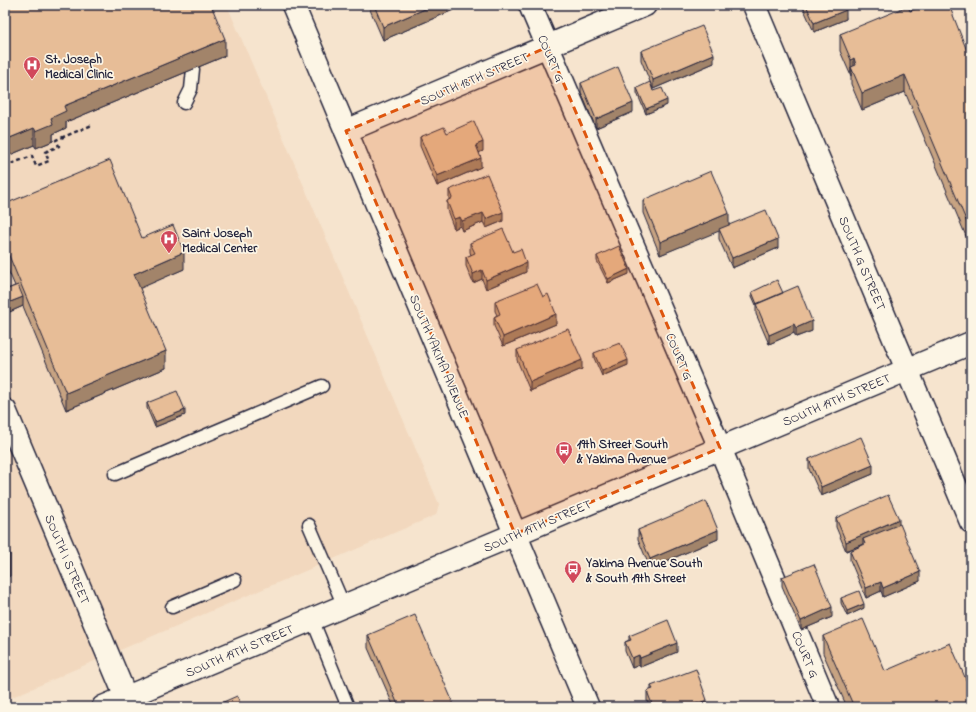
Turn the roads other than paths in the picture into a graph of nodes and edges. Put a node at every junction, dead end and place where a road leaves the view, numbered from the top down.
1 (293, 5) edge
2 (530, 5) edge
3 (646, 5) edge
4 (754, 5) edge
5 (548, 46) junction
6 (193, 69) edge
7 (184, 103) dead end
8 (346, 131) junction
9 (971, 343) edge
10 (907, 370) junction
11 (322, 386) dead end
12 (5, 410) edge
13 (720, 448) junction
14 (115, 474) dead end
15 (971, 522) edge
16 (309, 525) dead end
17 (515, 534) junction
18 (235, 580) dead end
19 (344, 606) junction
20 (172, 607) dead end
21 (312, 620) junction
22 (128, 702) edge
23 (103, 707) edge
24 (348, 707) edge
25 (588, 707) edge
26 (828, 707) edge

1 - 8 street, SOUTH YAKIMA AVENUE
2 - 5 street, COURT G
3 - 5 street, SOUTH 18TH STREET
4 - 10 street, SOUTH G STREET
5 - 8 street, SOUTH 18TH STREET
5 - 13 street, COURT G
6 - 7 lane
8 - 17 street, SOUTH YAKIMA AVENUE
9 - 10 street, SOUTH 19TH STREET
10 - 13 street, SOUTH 19TH STREET
10 - 15 street, SOUTH G STREET
11 - 14 lane
12 - 22 street, SOUTH I STREET
13 - 17 street, SOUTH 19TH STREET
13 - 26 street, COURT G
16 - 19 lane
17 - 19 street, SOUTH 19TH STREET
17 - 25 street, SOUTH YAKIMA AVENUE
18 - 20 lane
19 - 21 street, SOUTH 19TH STREET
21 - 22 street, SOUTH 19TH STREET
21 - 24 lane
22 - 23 street, SOUTH 19TH STREET

